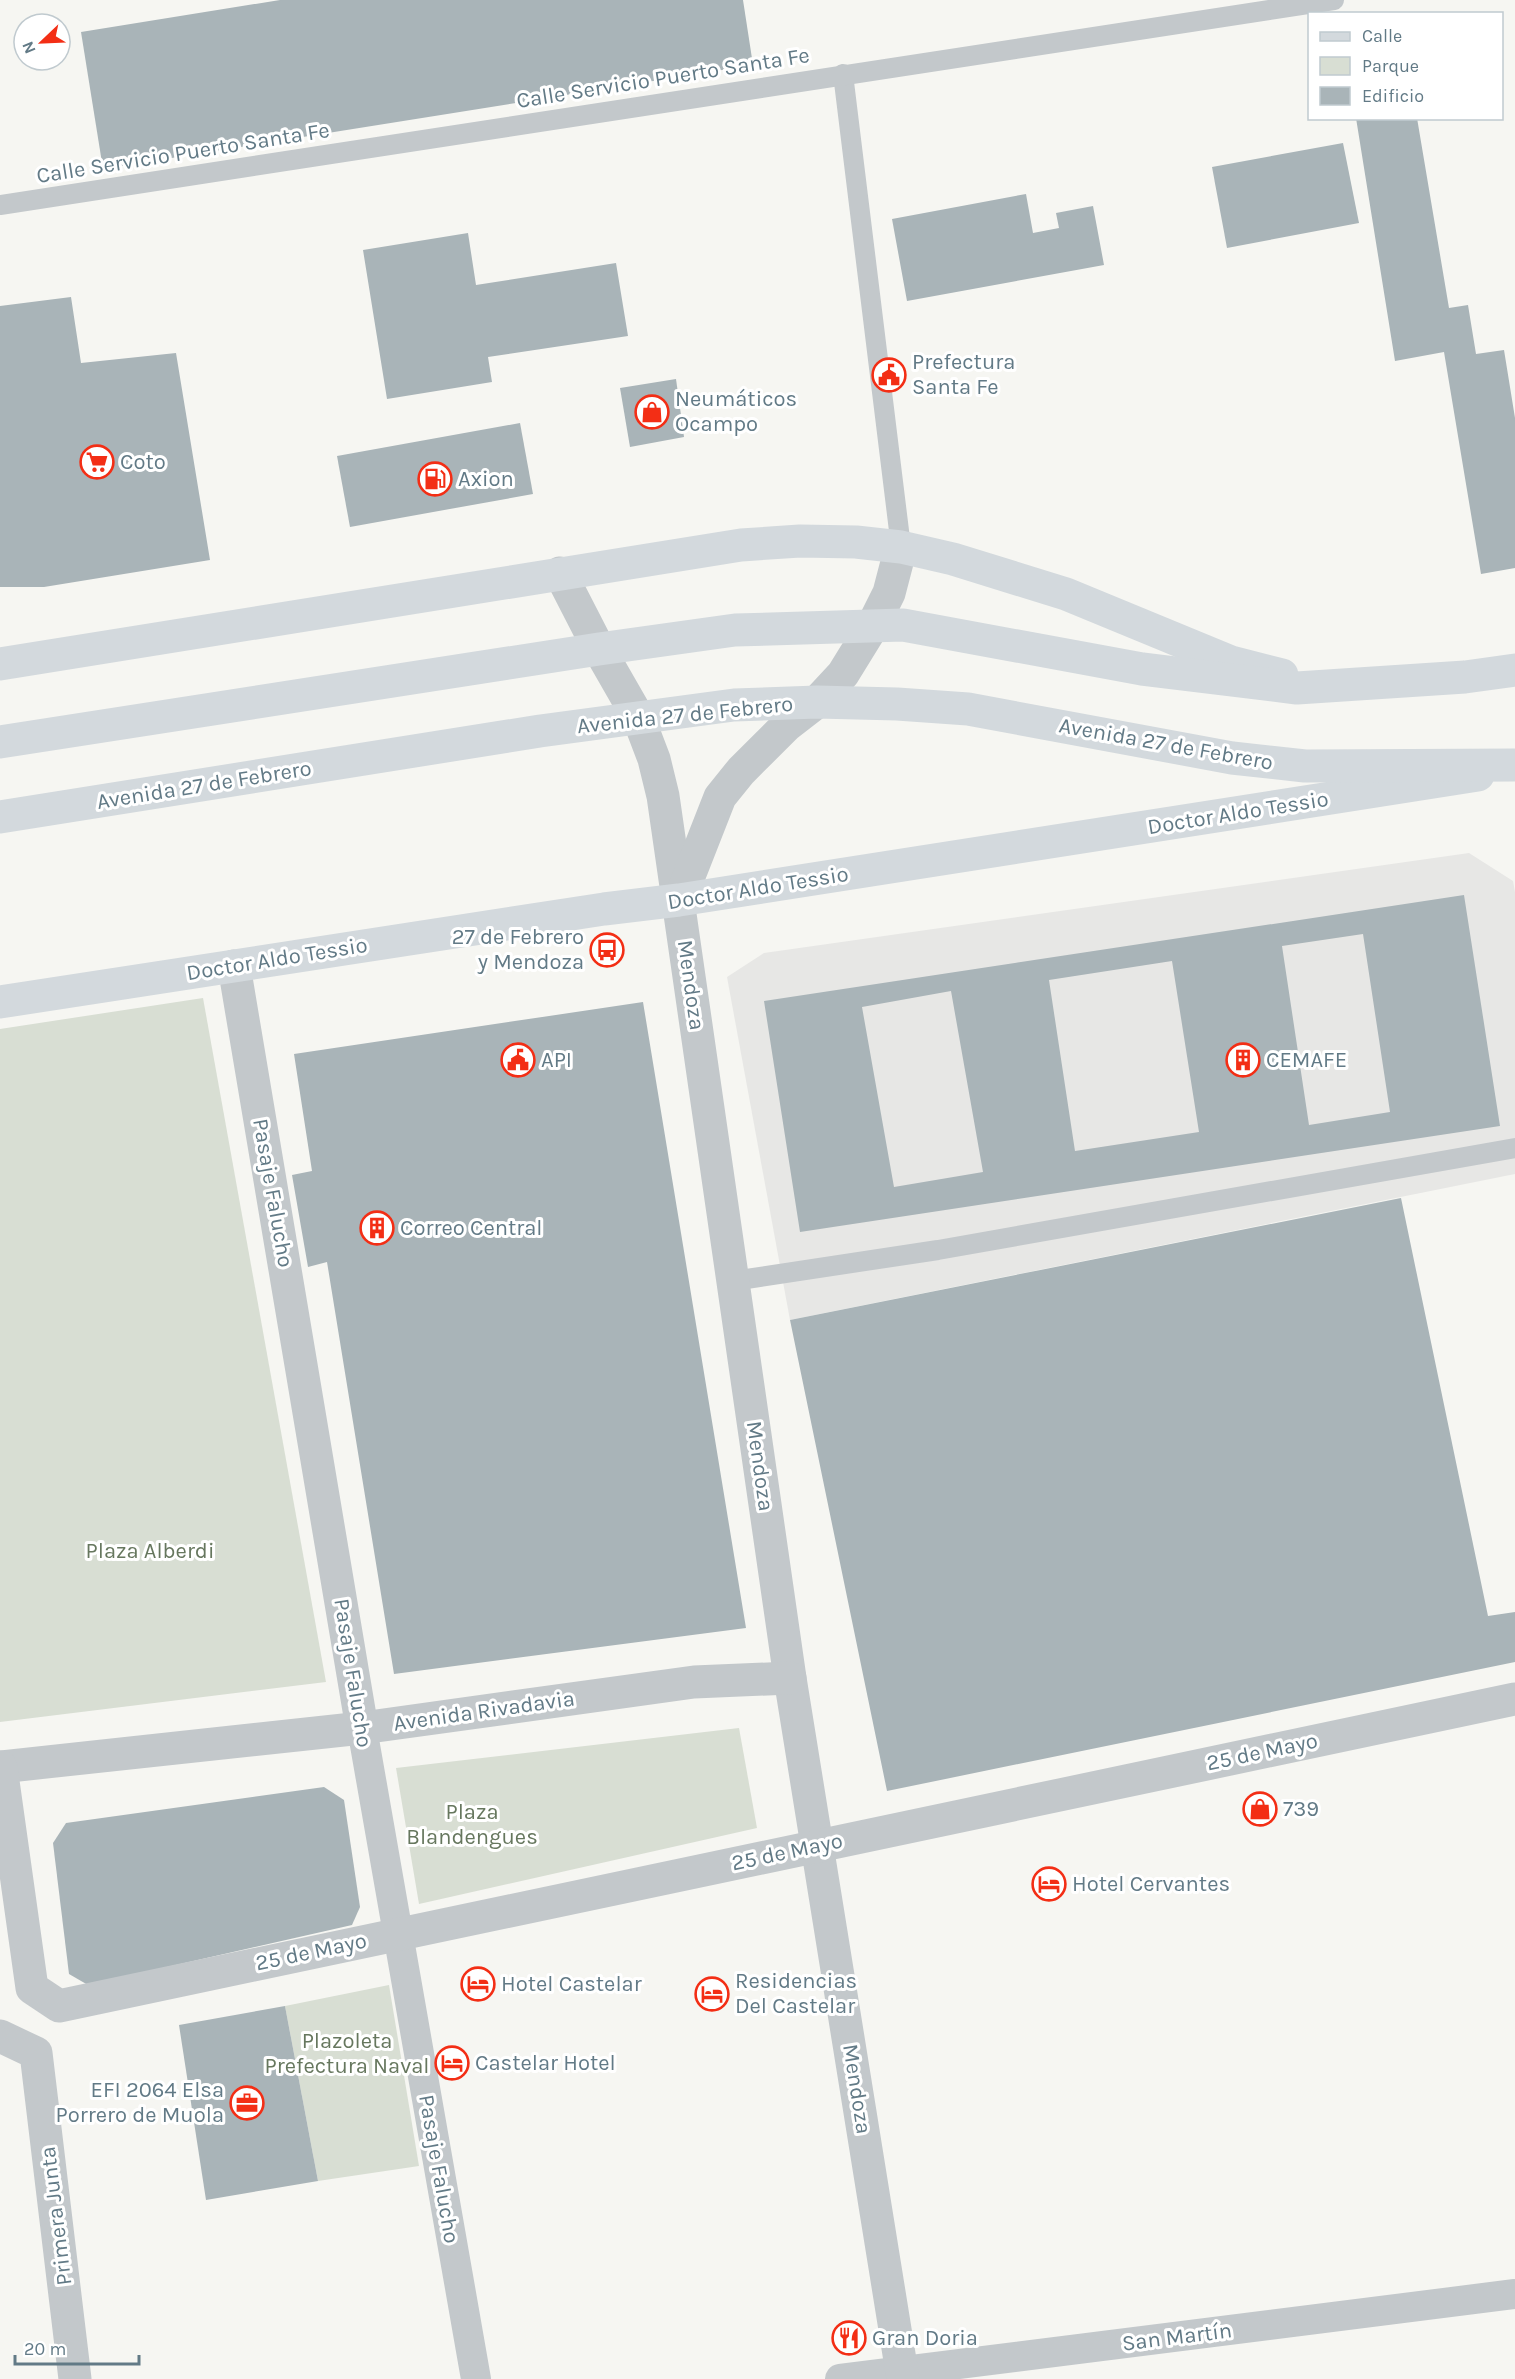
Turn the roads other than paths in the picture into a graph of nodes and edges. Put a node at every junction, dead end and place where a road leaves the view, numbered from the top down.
1 (1334, 0) edge
2 (843, 74) junction
3 (0, 206) edge
4 (901, 547) junction
5 (560, 573) junction
6 (872, 627) junction
7 (599, 649) junction
8 (0, 652) edge
9 (35, 659) junction
10 (0, 664) edge
11 (1515, 670) edge
12 (1328, 686) junction
13 (818, 702) junction
14 (638, 717) junction
15 (0, 742) edge
16 (1515, 767) edge
17 (0, 817) edge
18 (679, 900) junction
19 (234, 966) junction
20 (0, 1002) edge
21 (1515, 1148) edge
22 (733, 1281) junction
23 (790, 1678) junction
24 (1515, 1699) edge
25 (362, 1728) junction
26 (0, 1767) edge
27 (818, 1846) junction
28 (397, 1934) junction
29 (0, 2036) edge
30 (1515, 2294) edge
31 (903, 2376) edge
32 (75, 2379) edge
33 (476, 2379) edge
34 (840, 2379) edge

1 - 2 lane, Calle Servicio Puerto Santa Fe
2 - 3 lane, Calle Servicio Puerto Santa Fe
2 - 4 lane
4 - 5 main road
4 - 6 street
4 - 12 main road
5 - 7 street, Mendoza
5 - 9 main road
6 - 7 main road
6 - 12 main road
6 - 13 street
7 - 14 street, Mendoza
7 - 15 main road
8 - 9 lane
9 - 10 main road
11 - 12 main road
13 - 14 main road, Avenida 27 de Febrero
13 - 16 main road, Avenida 27 de Febrero
13 - 18 street
14 - 17 main road, Avenida 27 de Febrero
14 - 18 street, Mendoza
16 - 18 main road, Doctor Aldo Tessio
18 - 19 main road, Doctor Aldo Tessio
18 - 22 street, Mendoza
19 - 20 main road, Doctor Aldo Tessio
19 - 25 street, Pasaje Falucho
21 - 22 lane
22 - 23 street, Mendoza
23 - 25 street, Avenida Rivadavia
23 - 27 street, Mendoza
24 - 27 street, 25 de Mayo
25 - 26 street, Avenida Rivadavia
25 - 28 street, Pasaje Falucho
26 - 28 street, 25 de Mayo
27 - 28 street, 25 de Mayo
27 - 31 street, Mendoza
28 - 33 street, Pasaje Falucho
29 - 32 street, Primera Junta
30 - 31 street, San Martín
31 - 34 street, San Martín

